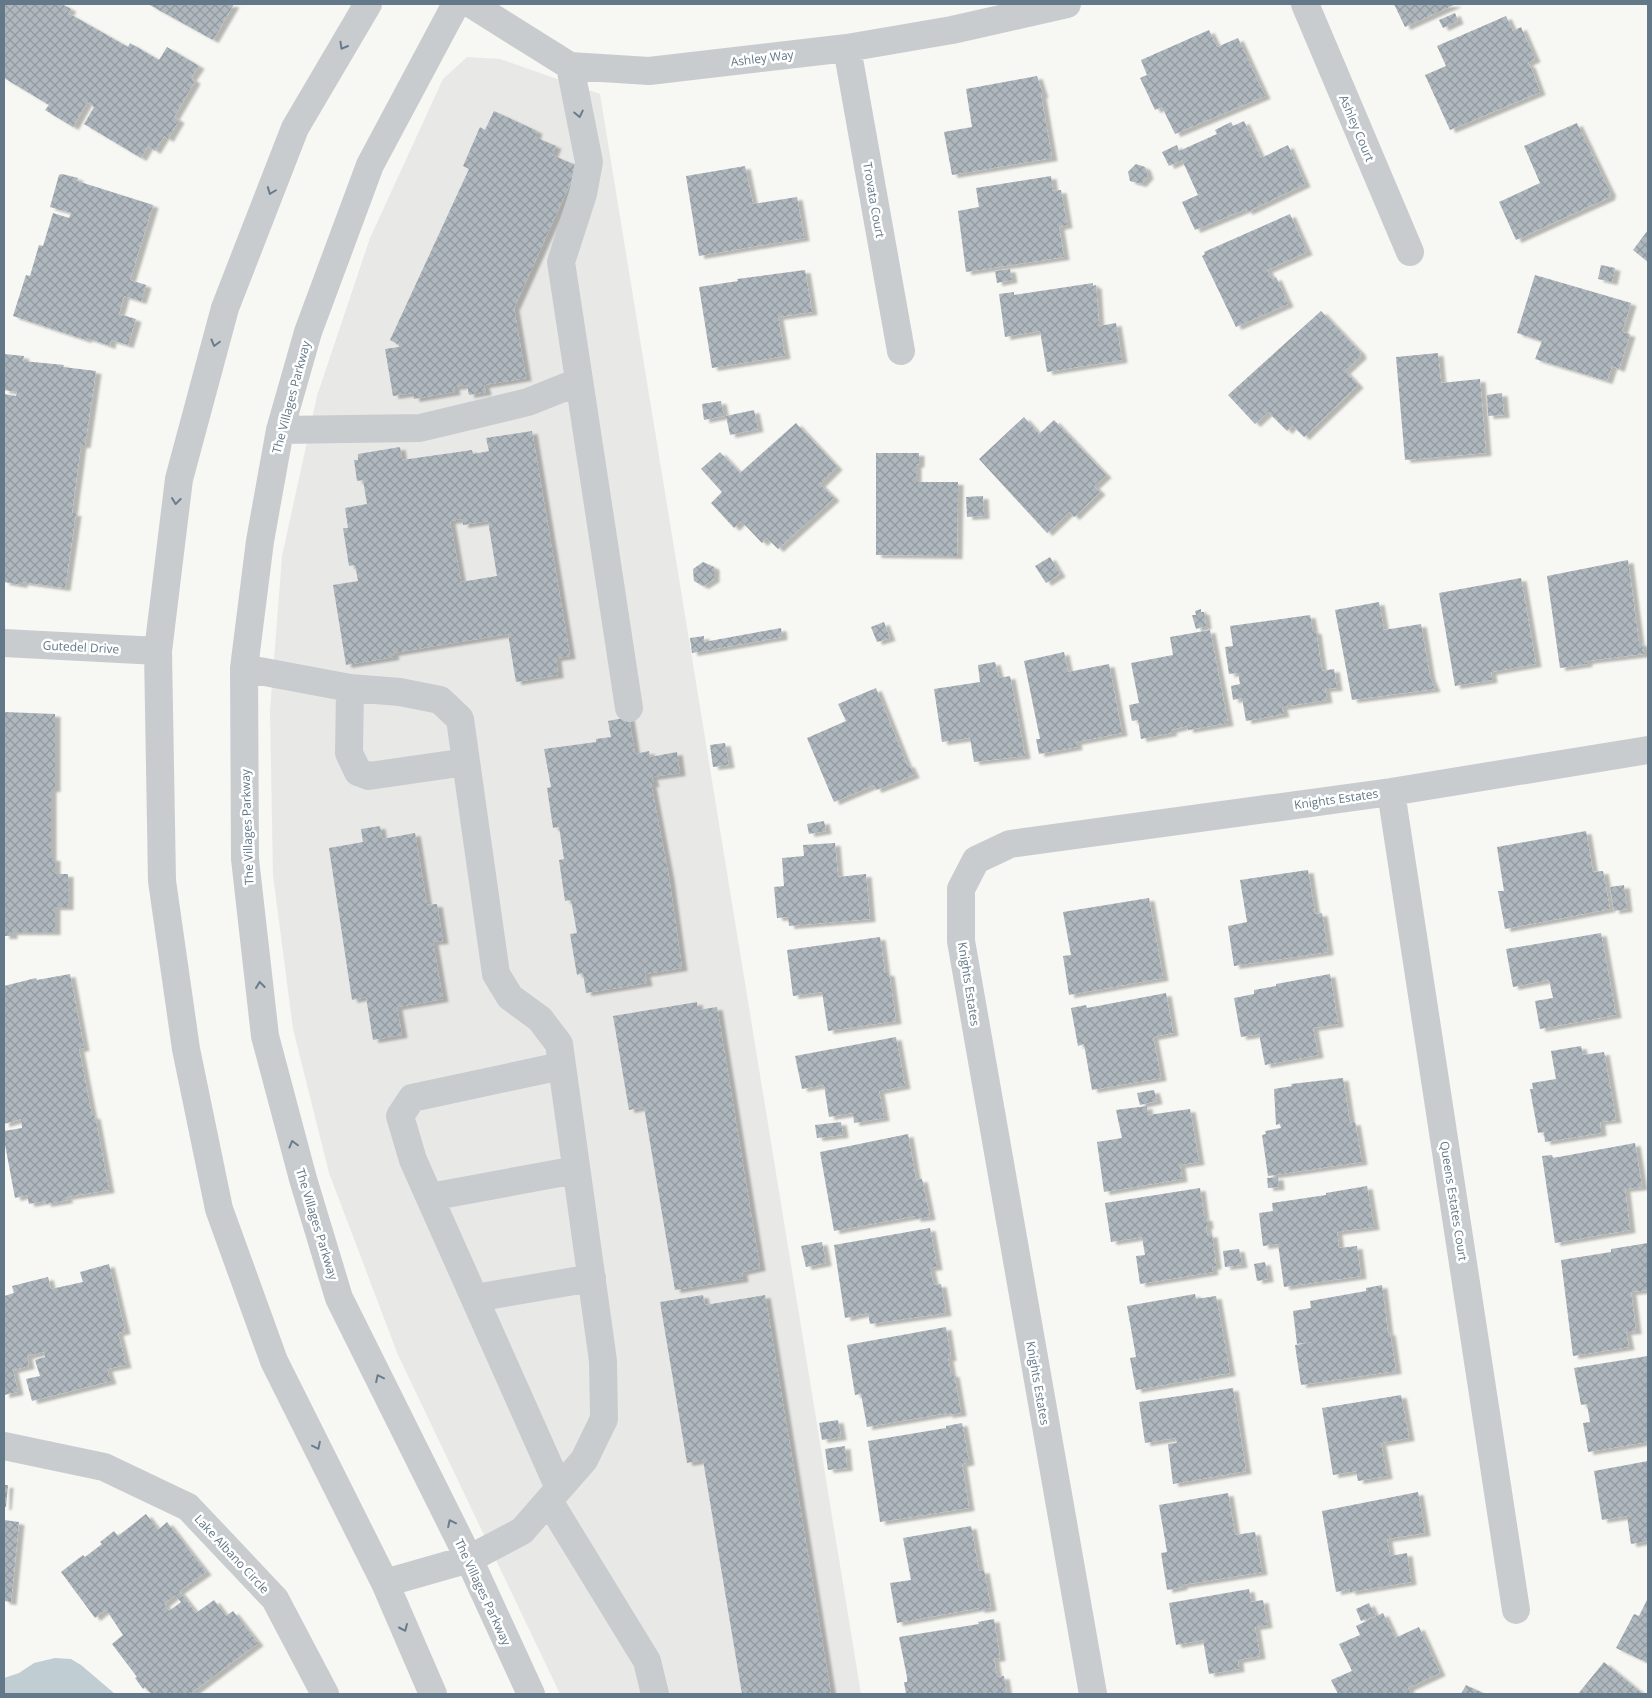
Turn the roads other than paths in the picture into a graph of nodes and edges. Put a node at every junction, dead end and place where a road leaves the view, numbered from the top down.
1 (368, 4) edge
2 (456, 4) edge
3 (470, 4) edge
4 (1067, 4) edge
5 (1305, 4) edge
6 (847, 48) junction
7 (570, 66) junction
8 (1410, 252) dead end
9 (901, 351) dead end
10 (578, 382) junction
11 (280, 430) junction
12 (4, 643) edge
13 (158, 651) junction
14 (244, 668) junction
15 (350, 688) junction
16 (629, 708) dead end
17 (1648, 750) edge
18 (466, 762) junction
19 (1391, 792) junction
20 (561, 1066) junction
21 (576, 1170) junction
22 (430, 1197) junction
23 (592, 1278) junction
24 (475, 1298) junction
25 (4, 1446) edge
26 (554, 1494) junction
27 (469, 1560) junction
28 (385, 1584) junction
29 (1516, 1610) dead end
30 (325, 1694) edge
31 (433, 1694) edge
32 (531, 1694) edge
33 (655, 1694) edge
34 (1092, 1694) edge

1 -> 13 street
2 - 11 street, The Villages Parkway
3 - 7 street, Ashley Way
4 - 6 street, Ashley Way
5 - 8 street, Ashley Court
6 - 7 street, Ashley Way
6 - 9 street, Trovata Court
7 -> 10 street
10 - 11 street
10 - 16 street
11 - 14 street, The Villages Parkway
12 - 13 street, Gutedel Drive
13 -> 28 street
14 - 15 street
27 -> 14 street, The Villages Parkway
15 - 18 street
15 - 18 street
17 - 19 street, Knights Estates
18 - 20 street
19 - 29 street, Queens Estates Court
19 - 34 street, Knights Estates
20 - 21 street
20 - 22 street
21 - 22 street
21 - 23 street
22 - 24 street
23 - 24 street
23 - 26 street
24 - 26 street
25 - 30 street, Lake Albano Circle
26 - 27 street
26 - 33 street
27 - 28 street
27 - 32 street, The Villages Parkway
28 -> 31 street

